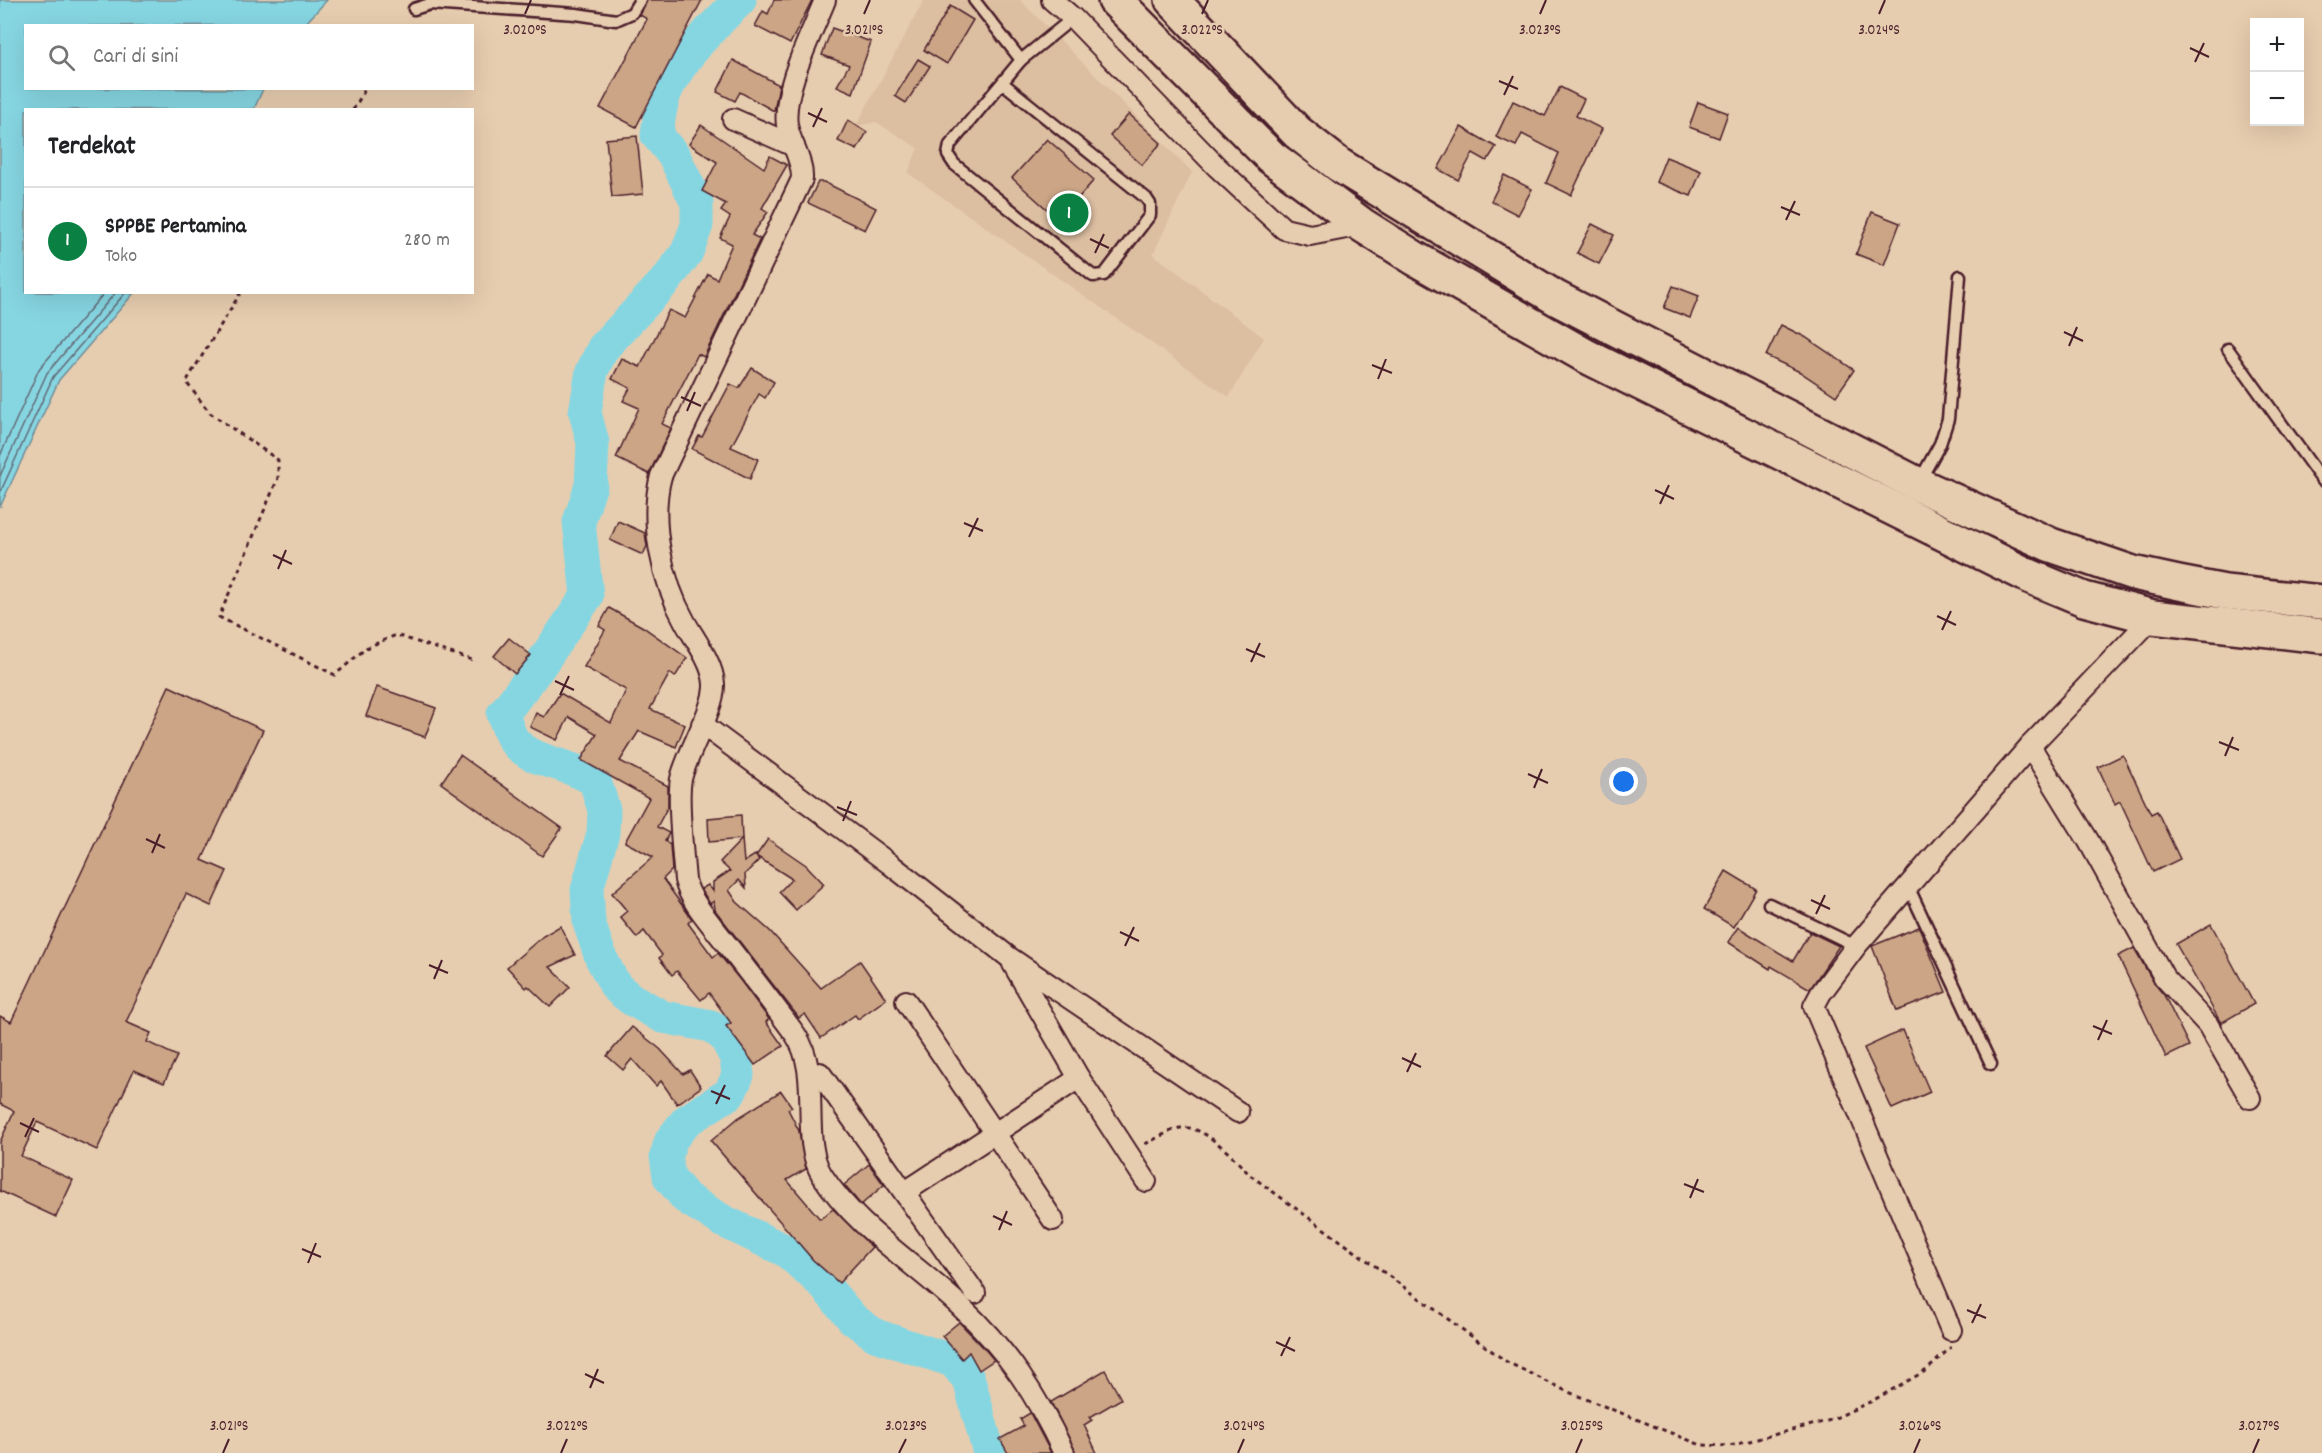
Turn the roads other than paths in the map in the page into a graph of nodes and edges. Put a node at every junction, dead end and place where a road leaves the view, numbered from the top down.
1 (640, 0) edge
2 (825, 0) edge
3 (974, 0) edge
4 (1052, 0) edge
5 (1115, 0) edge
6 (1172, 0) edge
7 (414, 9) dead end
8 (1073, 18) junction
9 (1021, 60) junction
10 (1004, 84) junction
11 (733, 119) dead end
12 (794, 146) junction
13 (1362, 225) junction
14 (1960, 276) dead end
15 (2228, 349) dead end
16 (2322, 480) edge
17 (1917, 484) junction
18 (2322, 602) edge
19 (2153, 617) junction
20 (2321, 637) edge
21 (702, 724) junction
22 (2030, 746) junction
23 (1908, 886) junction
24 (1769, 903) dead end
25 (1856, 946) junction
26 (1010, 958) junction
27 (906, 1001) dead end
28 (1991, 1064) dead end
29 (820, 1073) dead end
30 (1079, 1078) junction
31 (2250, 1098) dead end
32 (1238, 1112) dead end
33 (994, 1133) junction
34 (1146, 1181) dead end
35 (905, 1192) junction
36 (1053, 1220) dead end
37 (975, 1293) dead end
38 (1951, 1330) road end
39 (1064, 1453) edge

1 - 7 lane
2 - 12 street
3 - 9 lane
4 - 8 street
5 - 13 highway
6 - 17 highway
8 - 9 lane
8 - 13 street
9 - 10 lane
10 - 10 lane
11 - 12 street
12 - 21 street
13 - 19 highway
14 - 17 lane
15 - 16 lane
17 - 18 highway
19 - 20 highway
19 - 22 street
21 - 26 street
21 - 39 street
22 - 23 street
22 - 31 street
23 - 25 street
23 - 28 lane
24 - 25 lane
25 - 38 street
26 - 30 street
26 - 32 street
27 - 33 street
29 - 35 street
30 - 33 street
30 - 34 street
33 - 35 street
33 - 36 street
35 - 37 street

